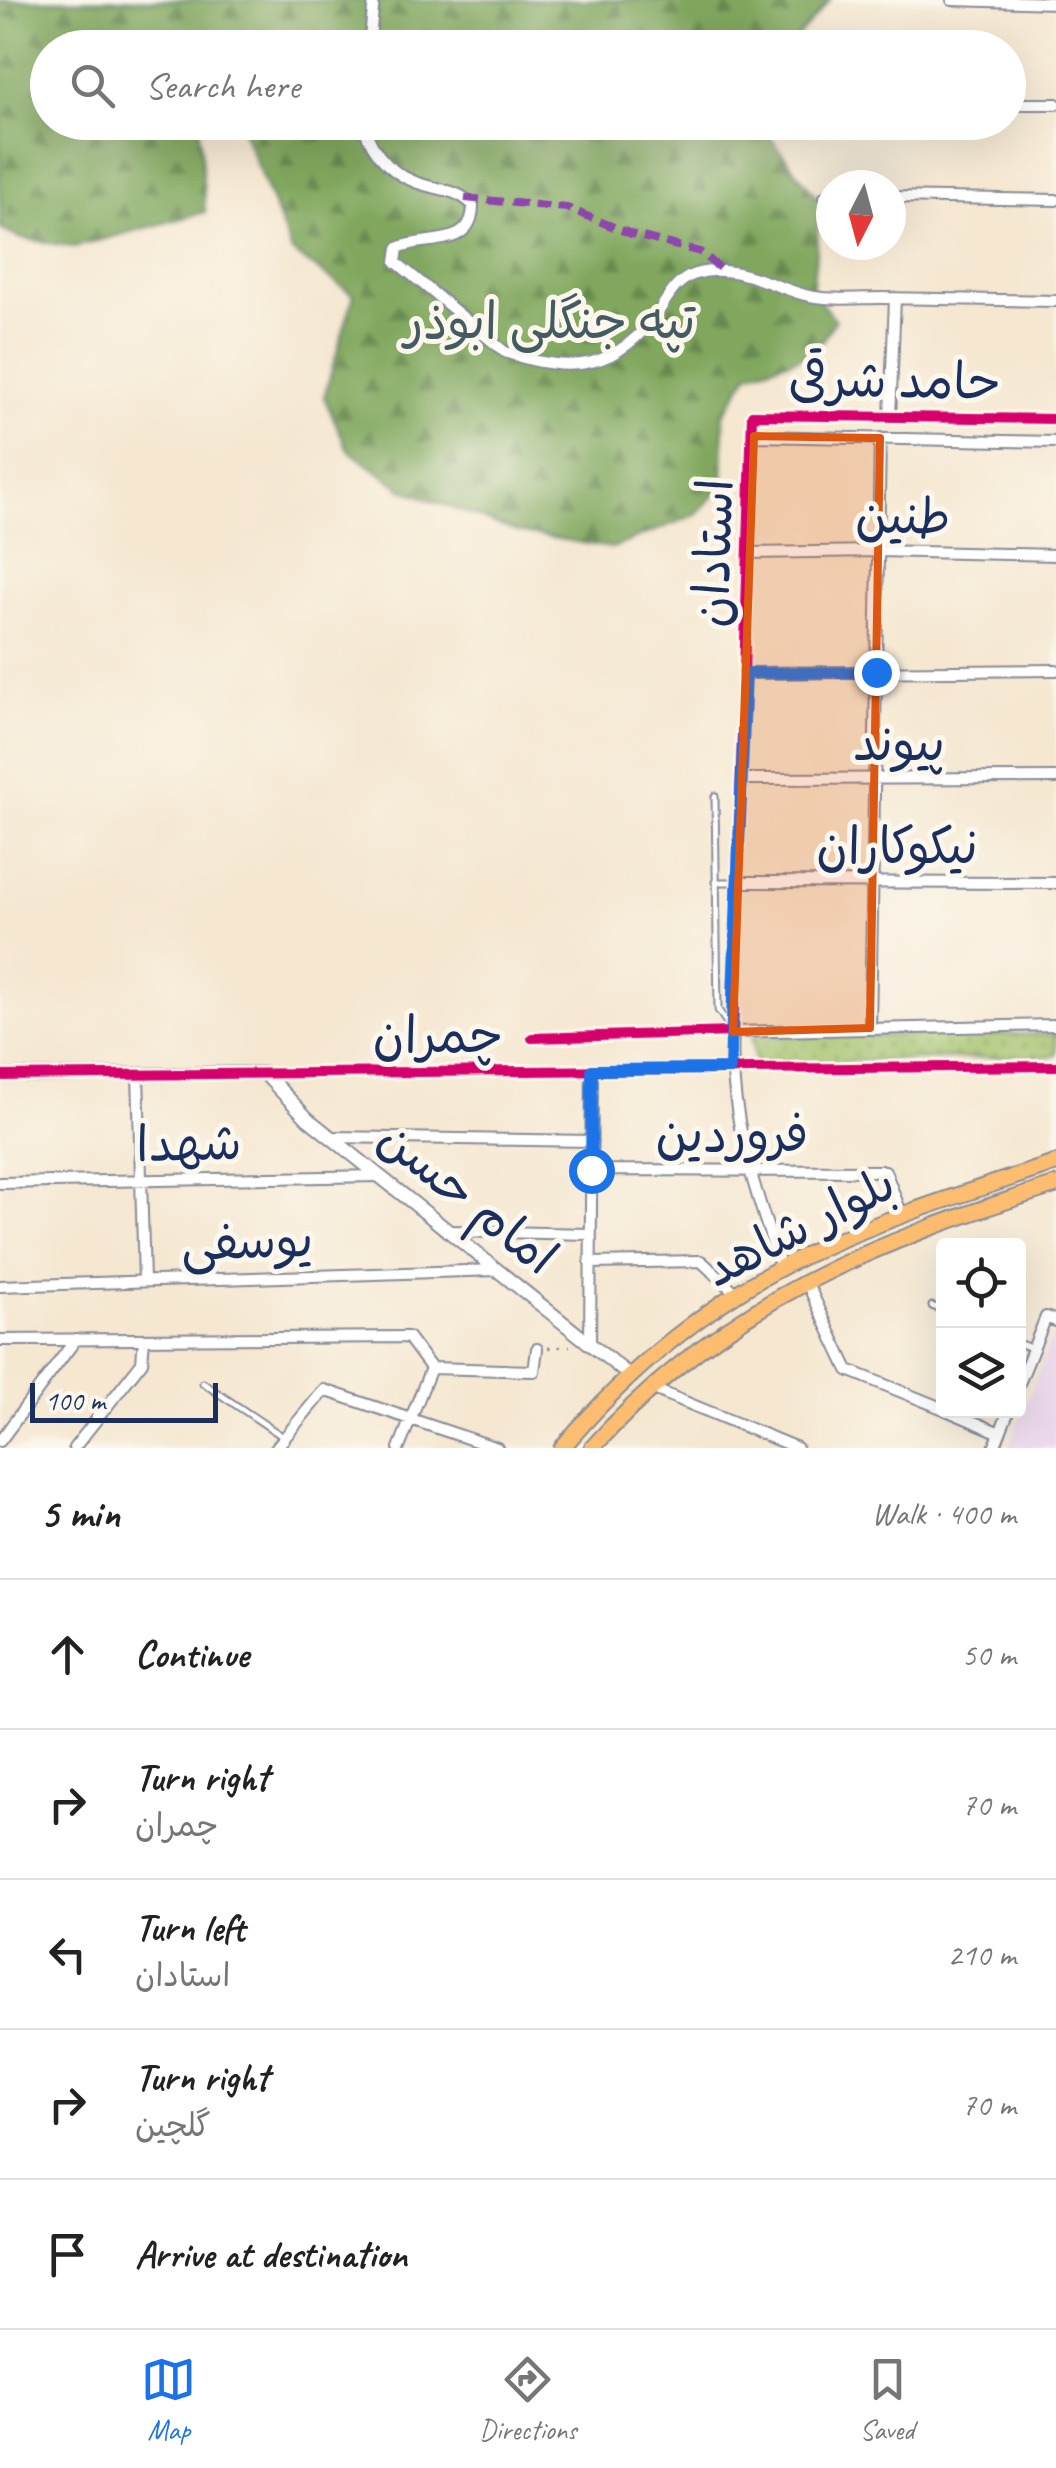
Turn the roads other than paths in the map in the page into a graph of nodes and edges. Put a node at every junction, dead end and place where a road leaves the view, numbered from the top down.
1 (374, 0) edge
2 (952, 0) edge
3 (1056, 3) edge
4 (370, 30) edge
5 (1026, 104) edge
6 (1056, 104) edge
7 (369, 140) edge
8 (906, 197) edge
9 (1056, 200) edge
10 (896, 298) junction
11 (1056, 301) edge
12 (890, 417) junction
13 (1056, 419) edge
14 (754, 436) junction
15 (880, 438) junction
16 (1056, 442) edge
17 (878, 551) junction
18 (750, 553) junction
19 (1056, 555) edge
20 (1056, 670) edge
21 (876, 672) junction
22 (746, 673) junction
23 (1056, 778) edge
24 (742, 779) junction
25 (874, 780) junction
26 (715, 796) dead end
27 (715, 882) junction
28 (738, 882) junction
29 (1056, 883) edge
30 (872, 884) junction
31 (1056, 1025) edge
32 (870, 1028) junction
33 (733, 1032) junction
34 (532, 1038) dead end
35 (1056, 1066) edge
36 (730, 1069) junction
37 (592, 1070) junction
38 (264, 1073) junction
39 (138, 1074) junction
40 (0, 1076) edge
41 (331, 1137) junction
42 (592, 1140) junction
43 (1056, 1162) edge
44 (591, 1170) junction
45 (748, 1171) junction
46 (380, 1176) junction
47 (141, 1181) junction
48 (0, 1183) edge
49 (1056, 1185) edge
50 (902, 1215) junction
51 (448, 1231) junction
52 (590, 1234) junction
53 (590, 1263) junction
54 (780, 1268) junction
55 (497, 1270) junction
56 (144, 1281) junction
57 (806, 1282) junction
58 (0, 1286) edge
59 (737, 1294) junction
60 (932, 1306) dead end
61 (936, 1307) edge
62 (1056, 1321) edge
63 (144, 1338) junction
64 (76, 1339) junction
65 (0, 1340) edge
66 (590, 1344) junction
67 (1026, 1346) edge
68 (537, 1349) road end
69 (1034, 1349) junction
70 (431, 1368) junction
71 (1026, 1368) edge
72 (630, 1376) junction
73 (203, 1383) dead end
74 (651, 1388) junction
75 (936, 1406) edge
76 (964, 1418) edge
77 (1006, 1418) edge
78 (412, 1419) junction
79 (1000, 1433) junction
80 (285, 1438) junction
81 (0, 1441) edge
82 (74, 1448) edge
83 (276, 1448) edge
84 (398, 1448) edge
85 (497, 1448) edge
86 (562, 1448) edge
87 (592, 1448) edge
88 (796, 1448) edge
89 (994, 1448) edge

1 - 4 street
2 - 3 street
5 - 6 street
7 - 10 street
8 - 9 street
10 - 11 street
10 - 12 street
12 - 13 street, حامد شرقی
12 - 14 street, حامد شرقی
14 - 15 street, حامد شرقی
14 - 18 street, استادان
15 - 16 street, حامد شرقی
15 - 17 street
17 - 18 street, طنین
17 - 19 street, طنین
17 - 21 street
18 - 22 street, استادان
20 - 21 street
21 - 22 street
21 - 25 street
22 - 24 street, استادان
23 - 25 street, پیوند
24 - 25 street, پیوند
24 - 28 street, استادان
25 - 30 street
26 - 27 lane
27 - 28 lane
27 - 33 lane
28 - 30 street, نیکوکاران
28 - 33 street, استادان
29 - 30 street, نیکوکاران
30 - 32 street
31 - 32 street, چمران
32 - 33 street, چمران
33 - 34 street, چمران
33 - 36 street
35 - 36 street, چمران
36 - 37 street, چمران
36 - 45 street
37 - 38 street, چمران
37 - 42 street
38 - 39 street, چمران
38 - 41 street, امام حسن
39 - 40 street, چمران
39 - 47 street
41 - 42 street
41 - 46 street, امام حسن
42 - 44 street
43 - 50 main road, بلوار شاهد
44 - 45 street, فروردین
44 - 52 street
45 - 50 street, فروردین
45 - 54 street
46 - 47 street, شهدا
46 - 51 street, امام حسن
47 - 48 street, شهدا
47 - 56 street
49 - 57 main road, بلوار شاهد
50 - 54 main road, بلوار شاهد
51 - 52 street
51 - 55 street, امام حسن
52 - 53 street
53 - 59 street
53 - 66 street
54 - 59 main road, بلوار شاهد
55 - 56 street, یوسفی
55 - 66 street, امام حسن
56 - 58 street, یوسفی
57 - 74 main road, بلوار شاهد
57 - 75 street
59 - 72 main road, بلوار شاهد
60 - 61 lane
62 - 69 street
63 - 64 street
63 - 70 street
63 - 82 street
64 - 65 street
64 - 81 street
66 - 72 street, امام حسن
67 - 69 lane
68 - 70 street
69 - 71 street
70 - 78 street
72 - 86 main road, بلوار شاهد
73 - 80 lane
74 - 87 main road, بلوار شاهد
74 - 88 street
76 - 79 street
77 - 79 street
78 - 80 street
78 - 84 street
78 - 85 street
79 - 89 street
80 - 83 street

